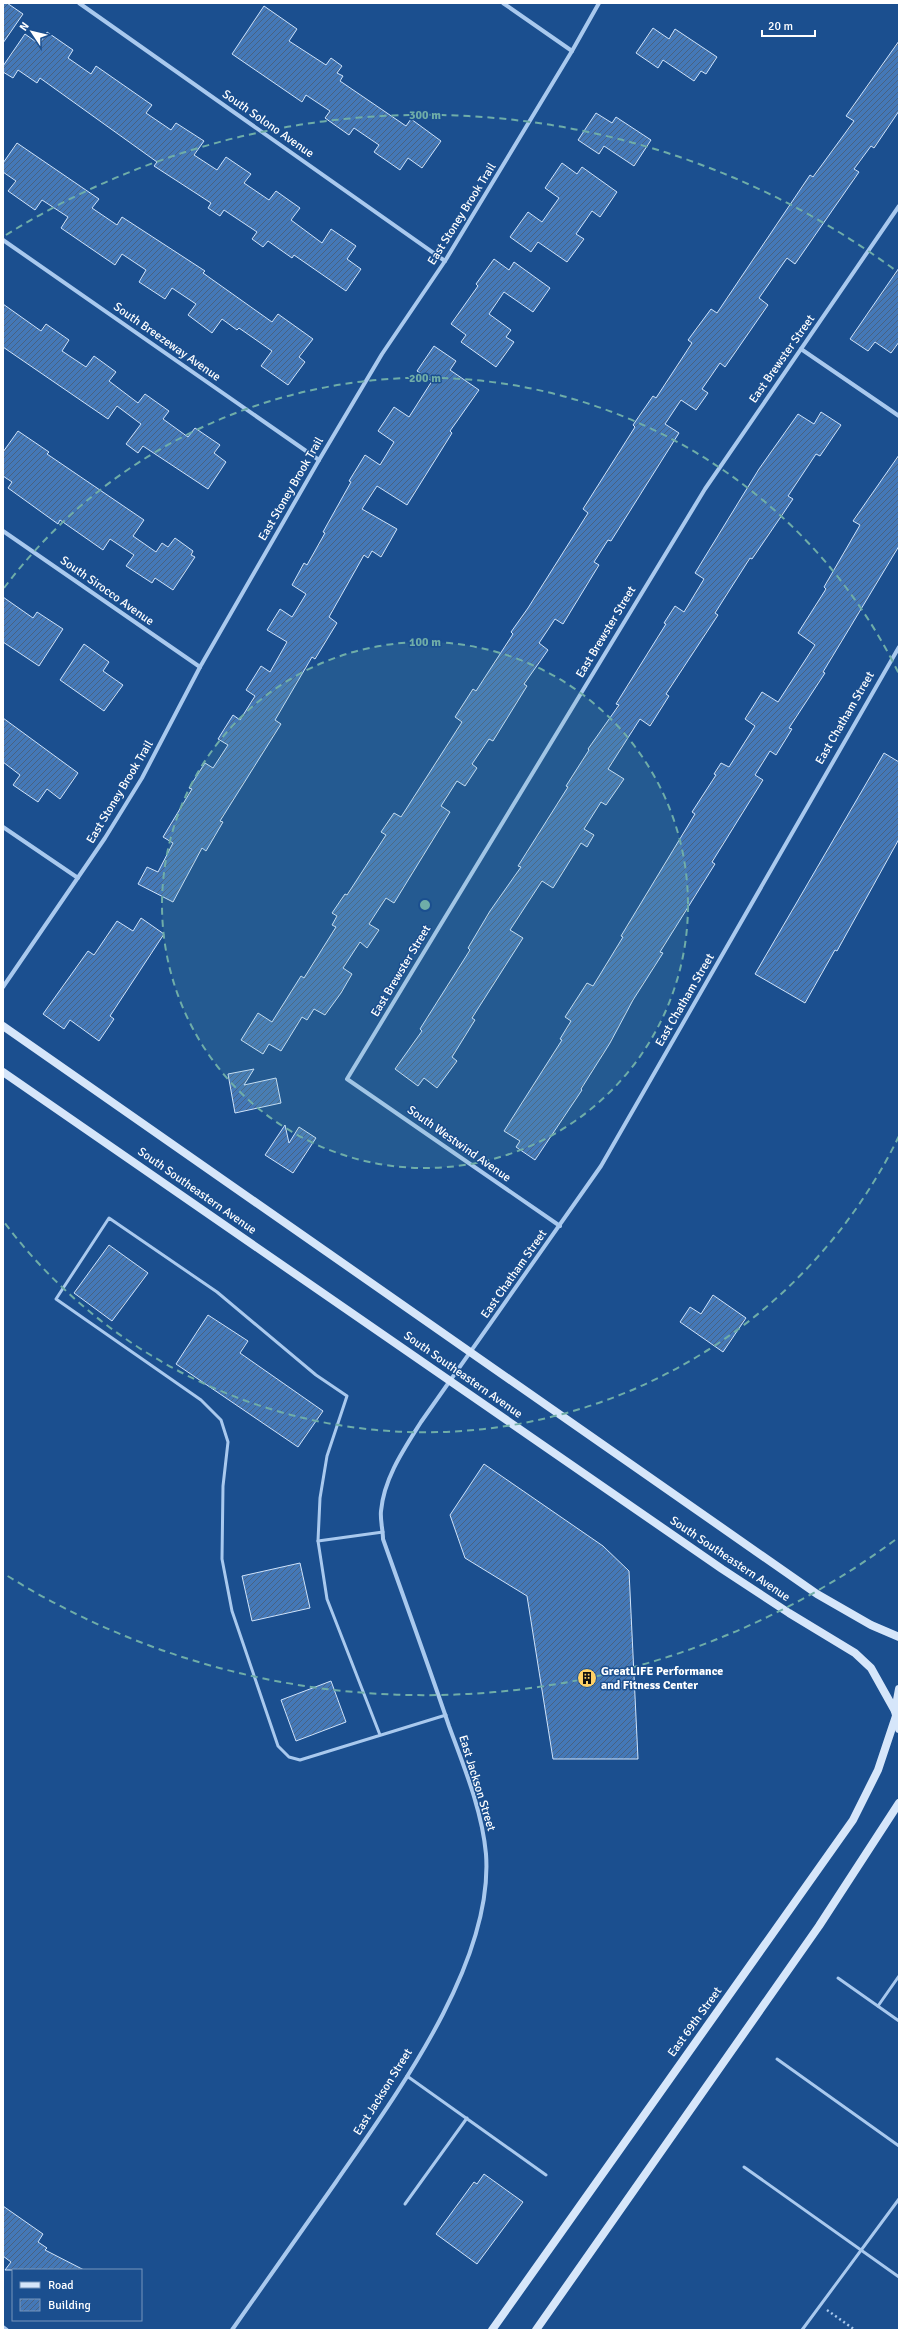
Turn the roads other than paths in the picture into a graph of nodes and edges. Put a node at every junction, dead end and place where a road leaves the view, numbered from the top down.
1 (80, 3) edge
2 (503, 3) edge
3 (599, 3) edge
4 (572, 51) junction
5 (899, 206) edge
6 (3, 240) edge
7 (446, 261) junction
8 (801, 349) junction
9 (899, 416) edge
10 (319, 460) junction
11 (3, 531) edge
12 (899, 647) edge
13 (200, 668) junction
14 (3, 826) edge
15 (78, 878) junction
16 (3, 986) edge
17 (3, 1026) edge
18 (3, 1072) edge
19 (347, 1079) joint
20 (560, 1226) junction
21 (472, 1352) junction
22 (451, 1381) junction
23 (383, 1532) junction
24 (318, 1541) junction
25 (899, 1637) edge
26 (899, 1689) edge
27 (895, 1714) junction
28 (446, 1715) junction
29 (899, 1729) edge
30 (380, 1736) junction
31 (899, 1802) edge
32 (899, 1976) edge
33 (838, 1978) dead end
34 (878, 2006) junction
35 (899, 2021) edge
36 (777, 2059) dead end
37 (407, 2076) junction
38 (467, 2118) junction
39 (899, 2146) edge
40 (744, 2167) dead end
41 (546, 2175) dead end
42 (899, 2199) edge
43 (405, 2204) dead end
44 (861, 2250) junction
45 (899, 2277) edge
46 (3, 2327) edge
47 (7, 2330) edge
48 (232, 2330) edge
49 (492, 2330) edge
50 (536, 2330) edge
51 (802, 2330) edge

1 - 7 street, South Solono Avenue
2 - 4 street
3 - 4 street, East Stoney Brook Trail
4 - 7 street, East Stoney Brook Trail
5 - 8 street, East Brewster Street
6 - 10 street, South Breezeway Avenue
7 - 10 street, East Stoney Brook Trail
8 - 9 street
8 - 19 street, East Brewster Street
10 - 13 street, East Stoney Brook Trail
11 - 13 street, South Sirocco Avenue
12 - 20 street, East Chatham Street
13 - 15 street, East Stoney Brook Trail
14 - 15 street
15 - 16 street, East Stoney Brook Trail
17 - 21 main road, South Southeastern Avenue
18 - 22 main road, South Southeastern Avenue
19 - 20 street, South Westwind Avenue
20 - 21 street, East Chatham Street
21 - 22 street, East Jackson Street
21 - 25 main road, South Southeastern Avenue
22 - 23 street, East Jackson Street
22 - 27 main road, South Southeastern Avenue
23 - 24 lane
23 - 28 street, East Jackson Street
24 - 30 lane
24 - 30 lane
26 - 27 main road, East 69th Street
27 - 29 main road
27 - 49 main road, East 69th Street
28 - 30 lane
28 - 37 street, East Jackson Street
31 - 50 main road
32 - 34 lane
33 - 34 lane
34 - 35 lane
36 - 39 lane
37 - 38 lane
37 - 48 street, East Jackson Street
38 - 41 lane
38 - 43 lane
40 - 44 lane
42 - 44 lane
44 - 45 lane
44 - 51 lane
46 - 47 street

